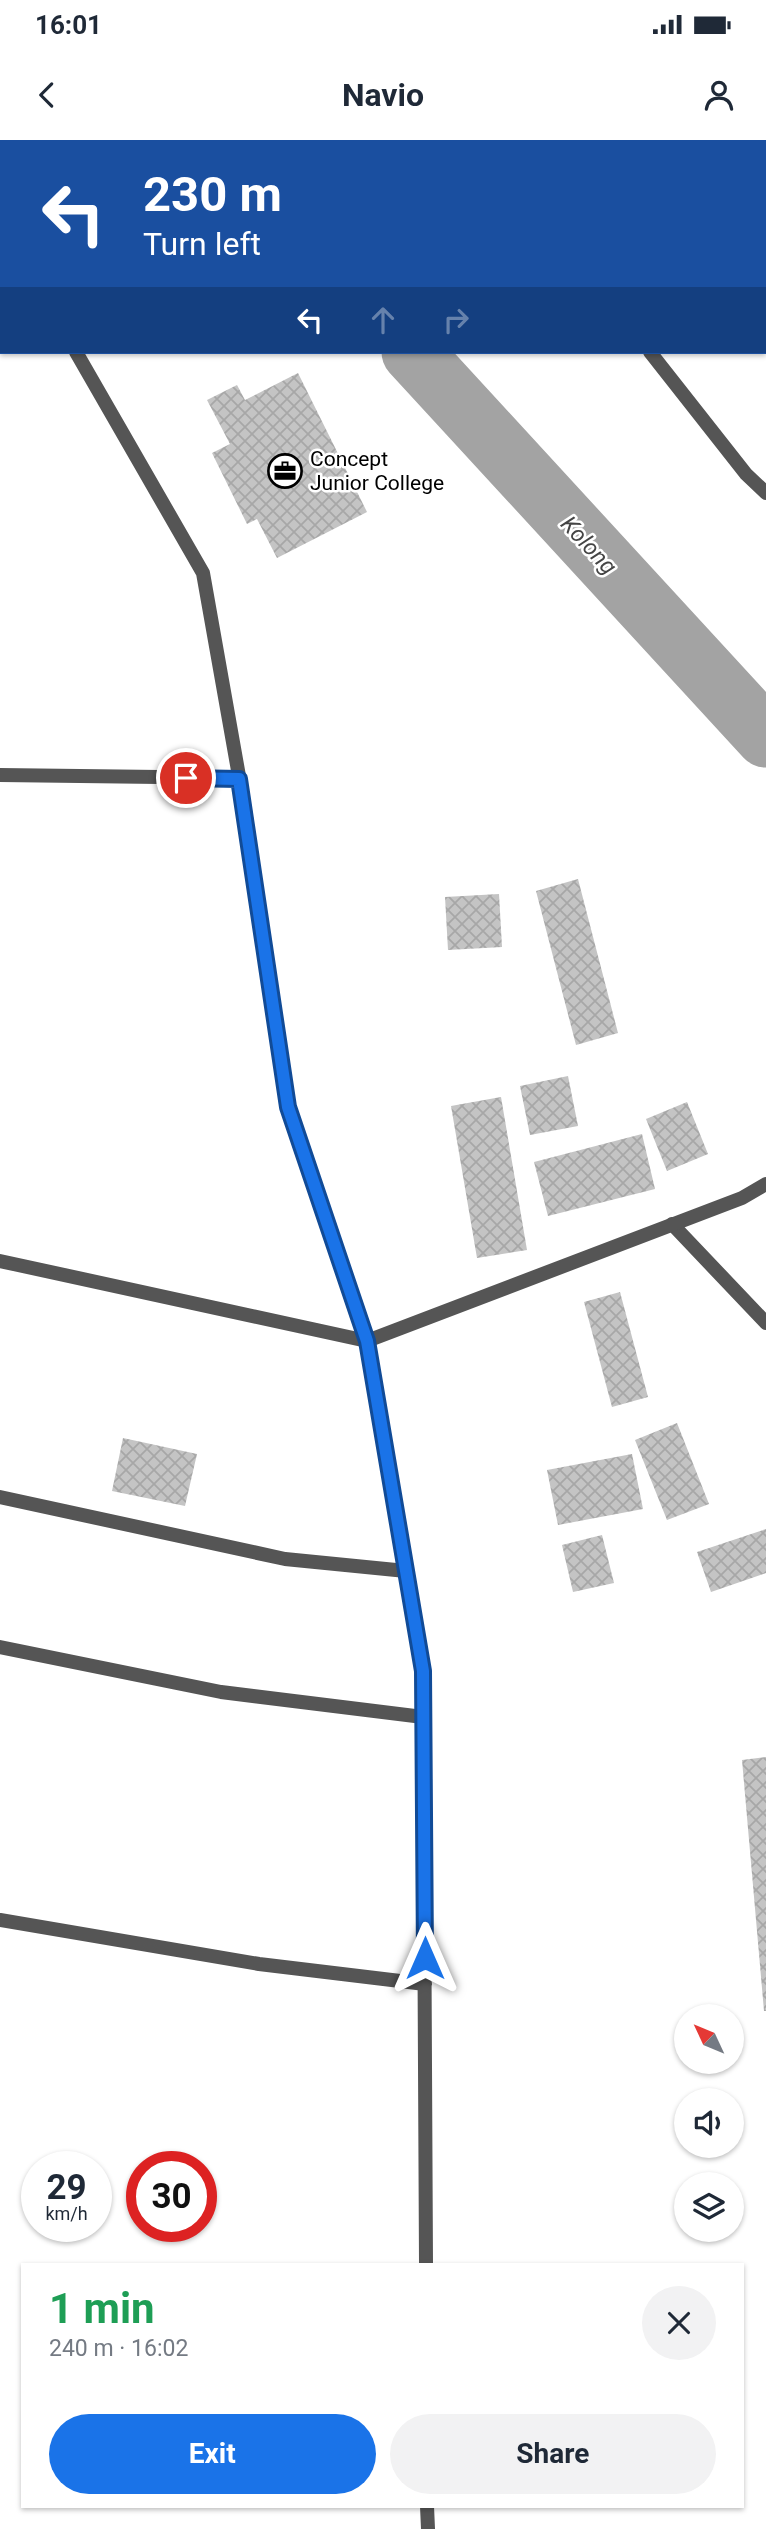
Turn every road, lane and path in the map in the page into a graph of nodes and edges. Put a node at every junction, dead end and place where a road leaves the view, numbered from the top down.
1 (77, 354) edge
2 (652, 354) edge
3 (766, 493) edge
4 (0, 775) edge
5 (239, 779) junction
6 (766, 1184) edge
7 (672, 1224) junction
8 (0, 1261) edge
9 (766, 1323) edge
10 (367, 1341) junction
11 (0, 1497) edge
12 (406, 1570) junction
13 (0, 1647) edge
14 (424, 1717) junction
15 (0, 1920) edge
16 (425, 1984) junction
17 (426, 2263) edge
18 (427, 2508) edge
19 (428, 2529) edge

1 - 5 street
2 - 3 street
4 - 5 street
5 - 10 street
6 - 7 street
7 - 9 street
7 - 10 street
8 - 10 street
10 - 12 street
11 - 12 street
12 - 14 street
13 - 14 street
14 - 16 street
15 - 16 street
16 - 17 street
18 - 19 street

